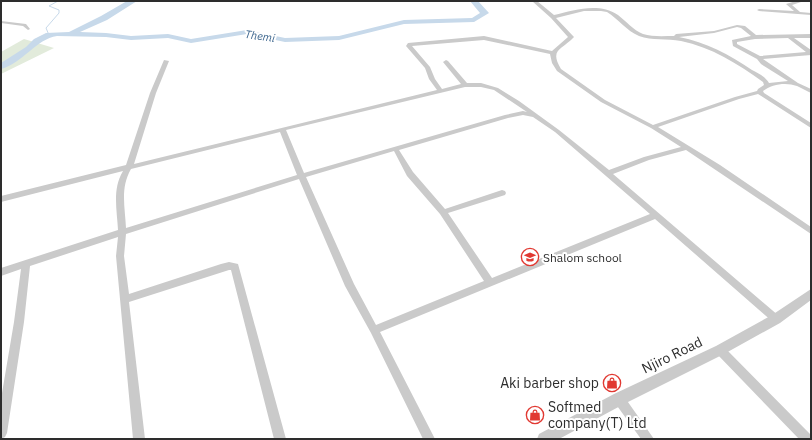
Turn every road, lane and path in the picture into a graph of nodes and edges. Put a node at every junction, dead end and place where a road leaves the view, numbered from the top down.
1 (534, 1) edge
2 (798, 1) edge
3 (760, 10) dead end
4 (798, 12) junction
5 (811, 14) edge
6 (553, 17) junction
7 (1, 22) edge
8 (28, 29) dead end
9 (811, 36) edge
10 (674, 37) junction
11 (790, 37) junction
12 (755, 38) junction
13 (552, 53) junction
14 (811, 53) edge
15 (759, 58) junction
16 (166, 61) dead end
17 (446, 62) dead end
18 (795, 83) junction
19 (465, 85) junction
20 (767, 85) junction
21 (441, 91) junction
22 (811, 91) edge
23 (760, 92) junction
24 (537, 117) junction
25 (811, 126) edge
26 (653, 127) junction
27 (282, 128) junction
28 (395, 148) junction
29 (686, 148) junction
30 (129, 167) junction
31 (608, 173) junction
32 (302, 176) junction
33 (502, 193) dead end
34 (1, 199) edge
35 (443, 212) junction
36 (657, 215) junction
37 (811, 231) edge
38 (122, 232) junction
39 (26, 264) junction
40 (1, 272) edge
41 (490, 283) junction
42 (811, 294) edge
43 (124, 300) junction
44 (776, 319) junction
45 (374, 330) junction
46 (720, 350) junction
47 (619, 399) junction
48 (1, 433) edge
49 (138, 439) edge
50 (280, 439) edge
51 (429, 439) edge
52 (544, 439) edge
53 (648, 439) edge
54 (807, 439) edge

1 - 6 street
2 - 4 street
3 - 4 street
4 - 5 street
6 - 10 street
6 - 13 street
7 - 8 street
9 - 11 street
10 - 12 street
10 - 20 street
11 - 12 street
11 - 14 street
12 - 15 street
13 - 21 street
13 - 26 street
14 - 15 street
15 - 18 street
16 - 30 street
17 - 19 street
18 - 20 street
18 - 22 street
19 - 21 street
19 - 24 street
20 - 23 street
21 - 27 street
23 - 25 street
23 - 26 street
24 - 28 street
24 - 31 street
26 - 29 street
27 - 30 street
27 - 32 street
28 - 32 street
28 - 35 street
29 - 31 street
29 - 37 street
30 - 34 street
30 - 38 street
31 - 36 street
32 - 38 street
32 - 45 street
33 - 35 street
35 - 41 street
36 - 41 street
36 - 44 street
38 - 39 street
38 - 43 street
39 - 40 street
39 - 48 street
41 - 45 street
42 - 44 street, Njiro Road
43 - 49 street
43 - 50 street
44 - 46 street, Njiro Road
45 - 51 street
46 - 47 street, Njiro Road
46 - 54 street
47 - 52 street, Njiro Road
47 - 53 street

